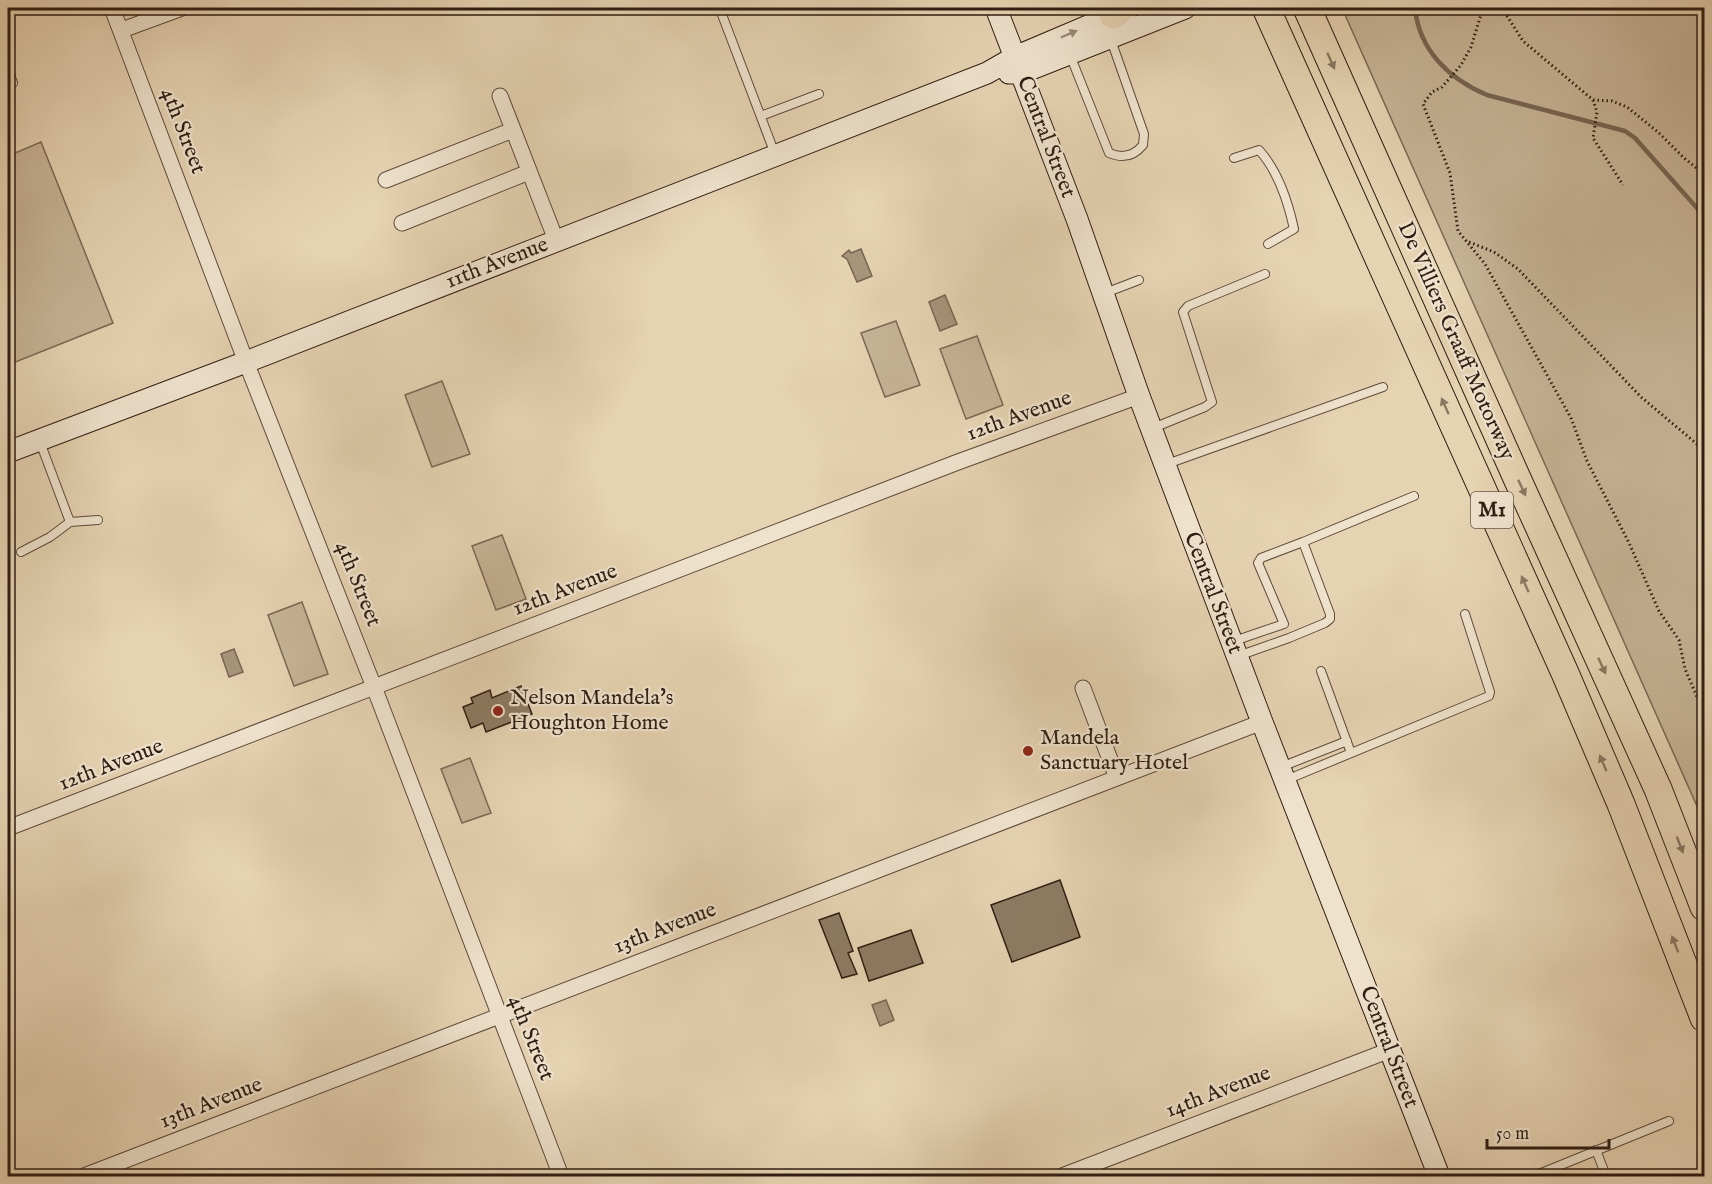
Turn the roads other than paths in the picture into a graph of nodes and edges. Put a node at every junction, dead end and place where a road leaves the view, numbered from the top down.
1 (112, 8) edge
2 (182, 8) edge
3 (996, 8) edge
4 (1185, 8) edge
5 (1266, 8) edge
6 (1307, 8) edge
7 (721, 12) dead end
8 (1119, 17) edge
9 (122, 30) junction
10 (1069, 54) junction
11 (1018, 65) junction
12 (8, 69) edge
13 (13, 83) dead end
14 (819, 94) dead end
15 (500, 96) dead end
16 (761, 117) junction
17 (513, 130) junction
18 (776, 155) junction
19 (1234, 158) dead end
20 (530, 172) junction
21 (386, 180) dead end
22 (402, 223) dead end
23 (556, 240) junction
24 (1268, 244) dead end
25 (1265, 274) dead end
26 (1139, 280) dead end
27 (1104, 293) junction
28 (246, 362) junction
29 (1383, 387) dead end
30 (1139, 396) junction
31 (1151, 428) junction
32 (39, 440) junction
33 (8, 452) edge
34 (1165, 465) junction
35 (1414, 496) dead end
36 (98, 520) dead end
37 (70, 522) junction
38 (1303, 542) junction
39 (21, 552) dead end
40 (1465, 614) dead end
41 (1284, 624) junction
42 (1289, 638) junction
43 (1234, 649) junction
44 (1321, 671) dead end
45 (374, 687) junction
46 (1083, 688) dead end
47 (1262, 722) junction
48 (1347, 741) junction
49 (1351, 753) junction
50 (1282, 774) junction
51 (1117, 778) junction
52 (8, 828) edge
53 (1704, 907) edge
54 (498, 1016) junction
55 (1704, 1018) edge
56 (1390, 1050) junction
57 (1669, 1121) dead end
58 (1596, 1150) junction
59 (84, 1176) edge
60 (561, 1176) edge
61 (1062, 1176) edge
62 (1439, 1176) edge
63 (1534, 1176) edge
64 (1606, 1176) edge

1 - 9 street, 4th Street
2 - 9 street
3 - 11 main road, Central Street
4 - 8 main road, 11th Avenue
55 -> 5 highway, M1
6 -> 53 highway, De Villiers Graaff Motorway / M1
7 - 16 lane
8 - 10 main road, 11th Avenue
8 - 10 lane
11 -> 8 main road, 11th Avenue
9 - 28 street, 4th Street
10 - 11 main road, 11th Avenue
11 - 18 main road, 11th Avenue
11 - 27 main road, Central Street
12 - 13 lane
14 - 16 lane
15 - 17 street
16 - 18 lane
17 - 20 street
17 - 21 street
18 - 23 main road, 11th Avenue
19 - 24 lane
20 - 22 street
20 - 23 street
23 - 28 main road, 11th Avenue
25 - 31 lane
26 - 27 lane
27 - 30 main road, Central Street
28 - 32 main road, 11th Avenue
28 - 45 street, 4th Street
29 - 34 lane
30 - 31 main road, Central Street
30 - 45 street, 12th Avenue
31 - 34 main road, Central Street
32 - 33 main road, 11th Avenue
32 - 37 lane
34 - 43 main road, Central Street
35 - 38 lane
36 - 37 lane
37 - 39 lane
38 - 41 lane
38 - 42 lane
40 - 49 lane
41 - 42 lane
41 - 43 lane
42 - 43 lane
43 - 47 main road, Central Street
44 - 48 lane
45 - 52 street, 12th Avenue
45 - 54 street, 4th Street
46 - 51 street
47 - 50 main road, Central Street
47 - 51 street, 13th Avenue
48 - 49 lane
48 - 50 lane
49 - 50 lane
50 - 56 main road, Central Street
51 - 54 street, 13th Avenue
54 - 59 street, 13th Avenue
54 - 60 street, 4th Street
56 - 61 street, 14th Avenue
56 - 62 main road, Central Street
57 - 58 lane
58 - 63 lane
58 - 64 lane

